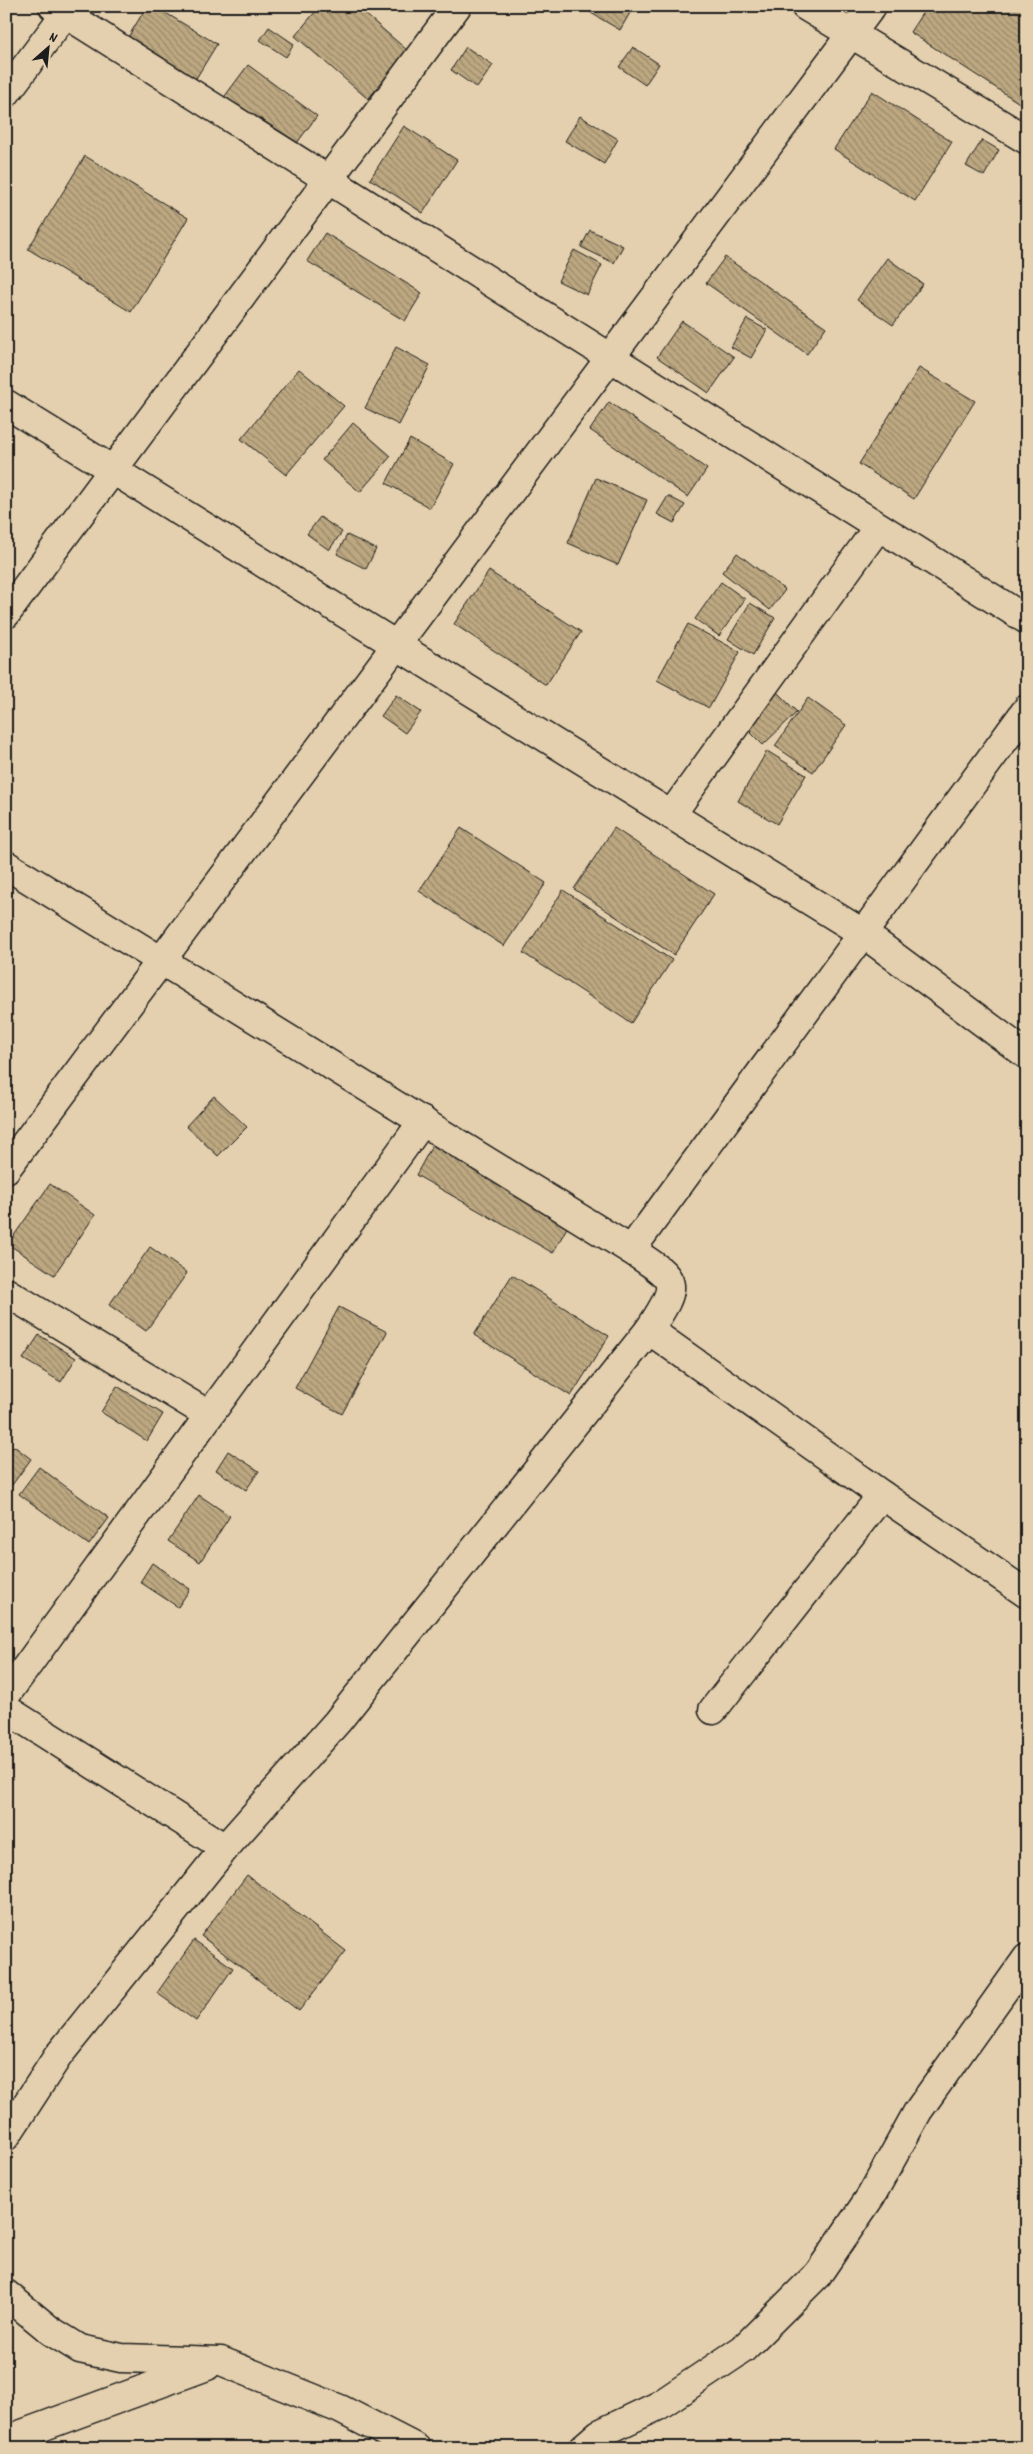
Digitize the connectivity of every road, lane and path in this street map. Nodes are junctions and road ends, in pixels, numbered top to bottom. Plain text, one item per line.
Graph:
1 (457, 6) edge
2 (805, 6) edge
3 (872, 6) edge
4 (63, 9) edge
5 (851, 34) junction
6 (6, 93) edge
7 (1027, 140) edge
8 (328, 180) junction
9 (610, 358) junction
10 (6, 404) edge
11 (113, 470) junction
12 (878, 527) junction
13 (6, 614) edge
14 (1027, 620) edge
15 (396, 646) junction
16 (1027, 709) edge
17 (671, 815) junction
18 (6, 865) edge
19 (864, 934) junction
20 (161, 960) junction
21 (1027, 1055) edge
22 (423, 1121) junction
23 (6, 1169) edge
24 (631, 1250) junction
25 (6, 1292) edge
26 (649, 1330) junction
27 (209, 1415) junction
28 (882, 1496) junction
29 (1027, 1594) edge
30 (6, 1695) edge
31 (6, 1709) edge
32 (713, 1710) dead end
33 (225, 1848) junction
34 (1027, 1958) edge
35 (6, 2136) edge
36 (6, 2294) edge
37 (221, 2361) junction
38 (6, 2440) edge
39 (416, 2448) edge
40 (583, 2448) edge

1 - 8 street
2 - 5 street
3 - 5 street
4 - 6 street
4 - 8 street
5 - 7 street
5 - 9 street
8 - 9 street
8 - 11 street
9 - 12 street
9 - 15 street
10 - 11 street
11 - 13 street
11 - 15 street
12 - 14 street
12 - 17 street
15 - 17 street
15 - 20 street
16 - 19 street
17 - 19 street
18 - 20 street
19 - 21 street
19 - 24 street
20 - 22 street
20 - 23 street
22 - 24 street
22 - 27 street
24 - 26 street
25 - 27 street
26 - 28 street
26 - 33 street
27 - 30 street
28 - 29 street
28 - 32 street
31 - 33 street
33 - 35 street
34 - 40 street
36 - 37 street
37 - 38 street
37 - 39 street

